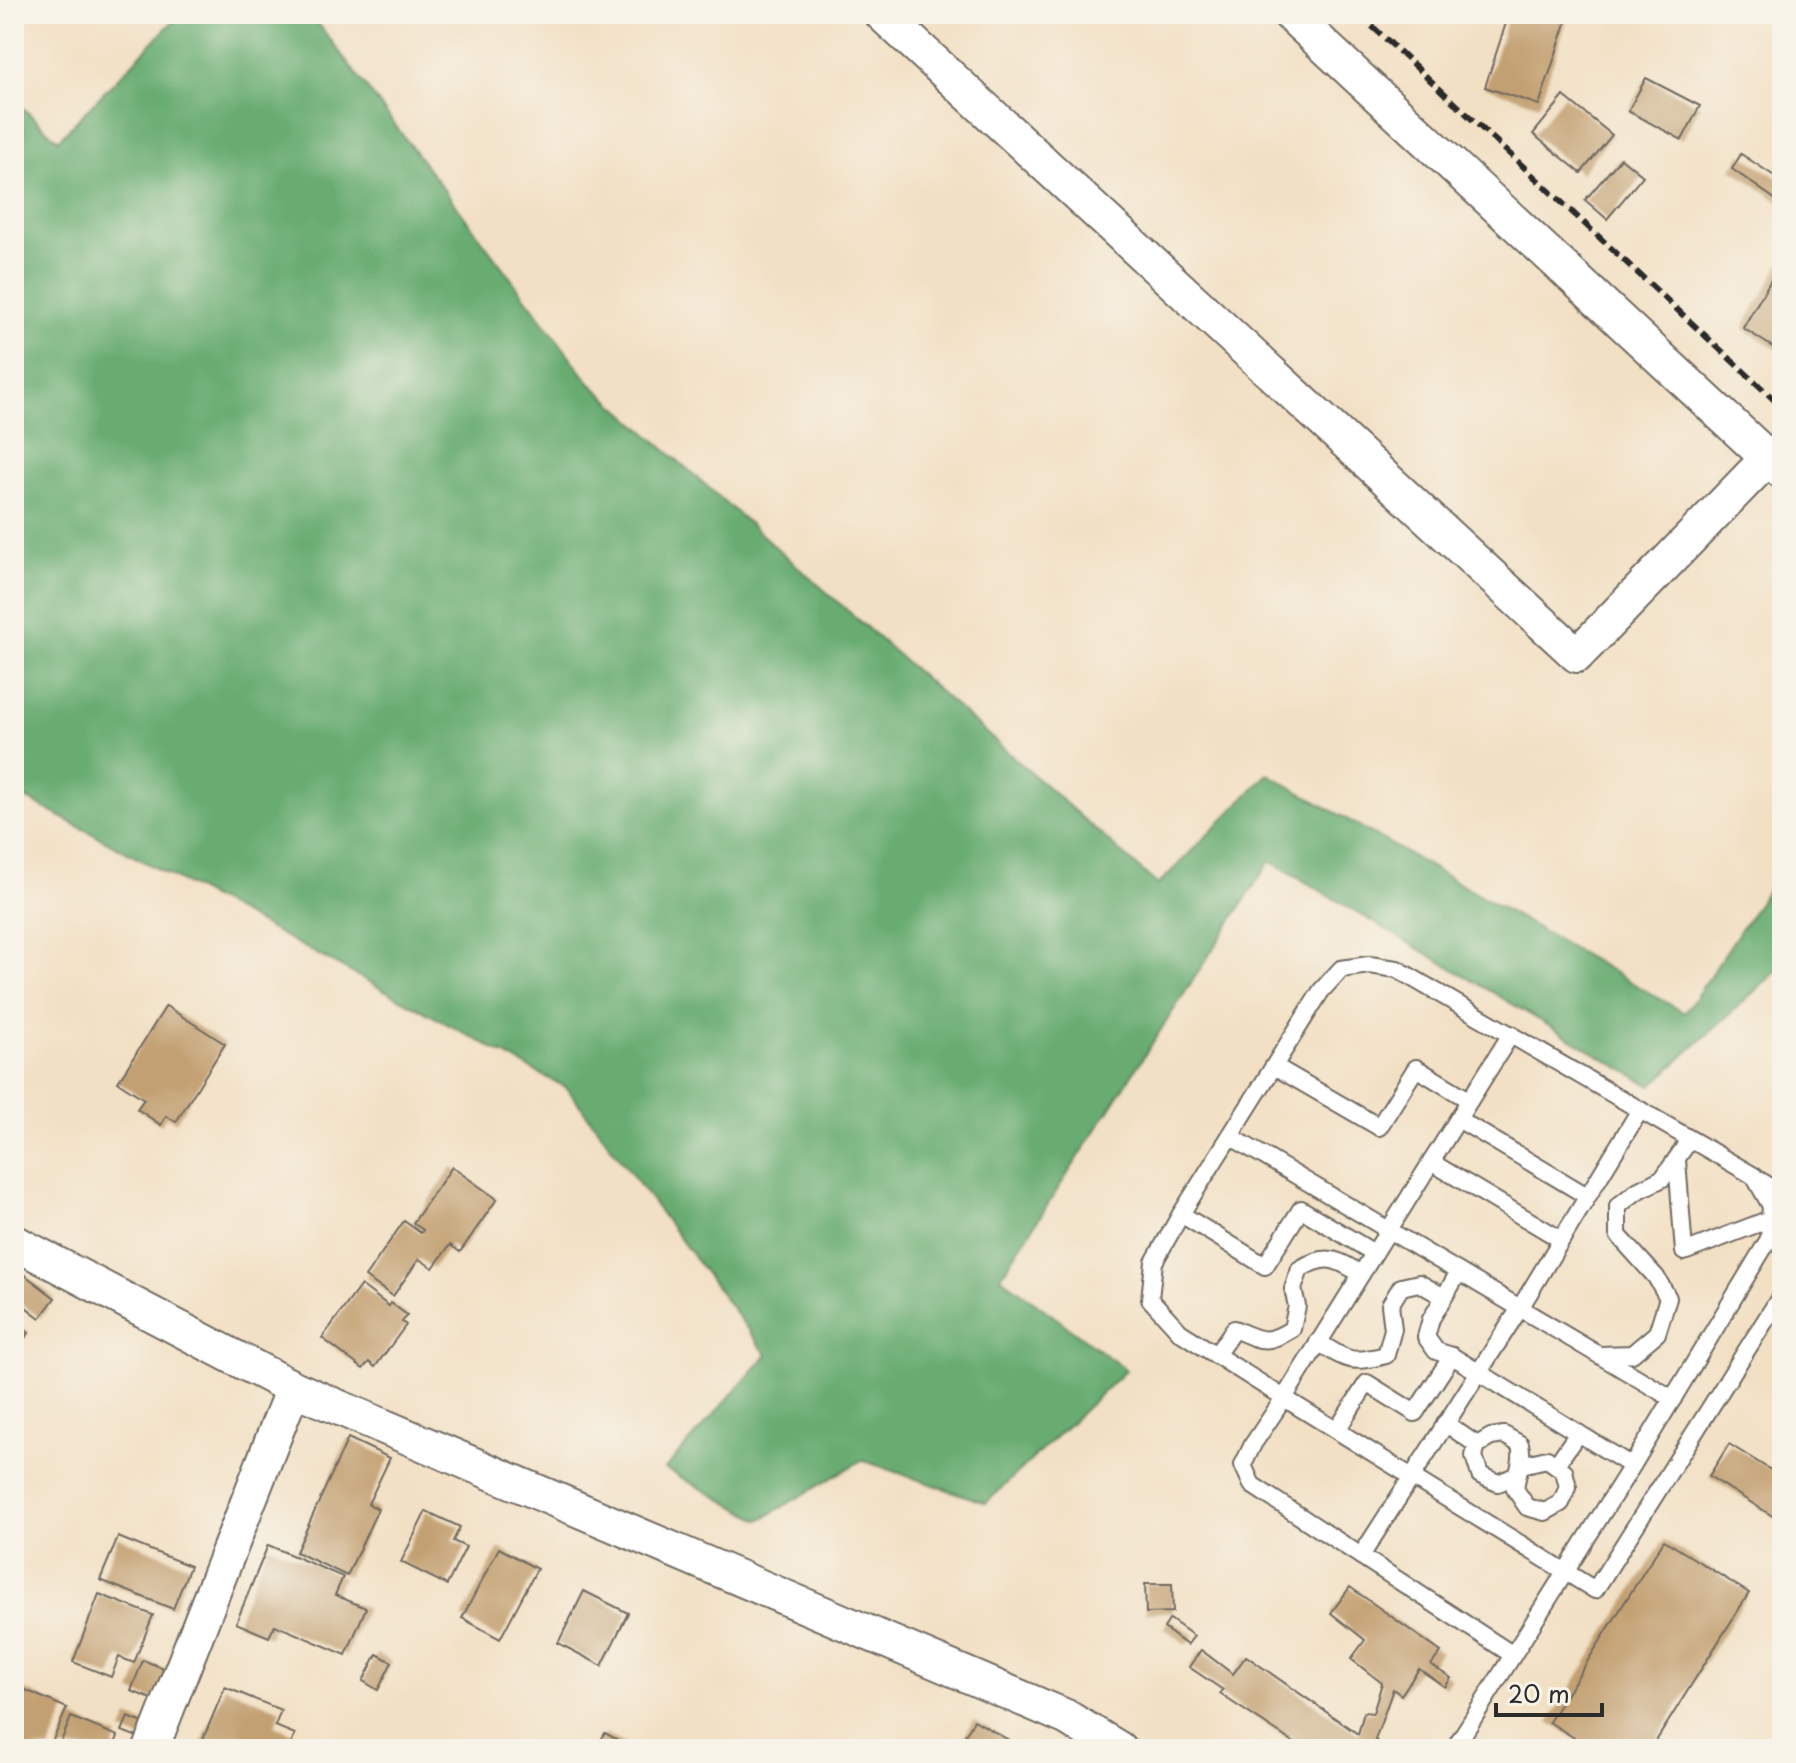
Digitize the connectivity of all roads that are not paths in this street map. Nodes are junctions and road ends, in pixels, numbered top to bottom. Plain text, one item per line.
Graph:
1 (882, 14) edge
2 (1290, 14) edge
3 (1775, 465) edge
4 (1511, 1034) junction
5 (1274, 1066) junction
6 (1469, 1100) junction
7 (1640, 1110) junction
8 (1458, 1119) junction
9 (1230, 1136) junction
10 (1689, 1141) junction
11 (1677, 1160) junction
12 (1431, 1162) junction
13 (1754, 1176) junction
14 (1782, 1194) edge
15 (1587, 1196) junction
16 (1181, 1214) junction
17 (1770, 1219) junction
18 (1388, 1230) junction
19 (1560, 1239) junction
20 (14, 1242) edge
21 (1374, 1253) junction
22 (1459, 1272) junction
23 (1361, 1274) junction
24 (1782, 1294) edge
25 (1444, 1297) junction
26 (1520, 1308) junction
27 (1318, 1342) junction
28 (1216, 1355) junction
29 (1599, 1355) junction
30 (1452, 1356) junction
31 (1477, 1371) junction
32 (293, 1388) junction
33 (1284, 1398) junction
34 (1673, 1399) junction
35 (1445, 1423) junction
36 (1337, 1430) junction
37 (1578, 1433) junction
38 (1477, 1445) junction
39 (1556, 1465) junction
40 (1632, 1466) junction
41 (1519, 1471) junction
42 (1412, 1475) junction
43 (1361, 1556) junction
44 (1566, 1573) junction
45 (1513, 1655) junction
46 (151, 1749) edge
47 (1119, 1749) edge
48 (1454, 1749) edge

1 - 3 street
2 - 3 street
4 - 5 lane
4 - 6 lane
4 - 7 lane
5 - 6 lane
5 - 9 lane
6 - 8 lane
7 - 10 lane
7 - 15 lane
8 - 12 lane
8 - 15 lane
9 - 16 lane
9 - 18 lane
10 - 11 lane
10 - 13 lane
11 - 17 lane
11 - 29 lane
12 - 18 lane
12 - 19 lane
13 - 14 lane
13 - 17 lane
15 - 19 lane
16 - 21 lane
16 - 28 lane
17 - 34 lane
18 - 21 lane
18 - 22 lane
19 - 26 lane
20 - 32 street
21 - 23 lane
22 - 25 lane
22 - 26 lane
23 - 27 lane
23 - 28 lane
24 - 44 lane
25 - 27 lane
25 - 30 lane
26 - 29 lane
26 - 31 lane
27 - 33 lane
28 - 33 lane
29 - 34 lane
30 - 31 lane
30 - 36 lane
31 - 35 lane
31 - 37 lane
32 - 46 street
32 - 47 street
33 - 36 lane
33 - 43 lane
34 - 40 lane
35 - 38 lane
35 - 42 lane
36 - 42 lane
37 - 39 lane
37 - 40 lane
38 - 41 lane
38 - 41 lane
39 - 41 lane
39 - 41 lane
40 - 44 lane
42 - 43 lane
42 - 44 lane
43 - 45 lane
44 - 45 lane
45 - 48 lane

